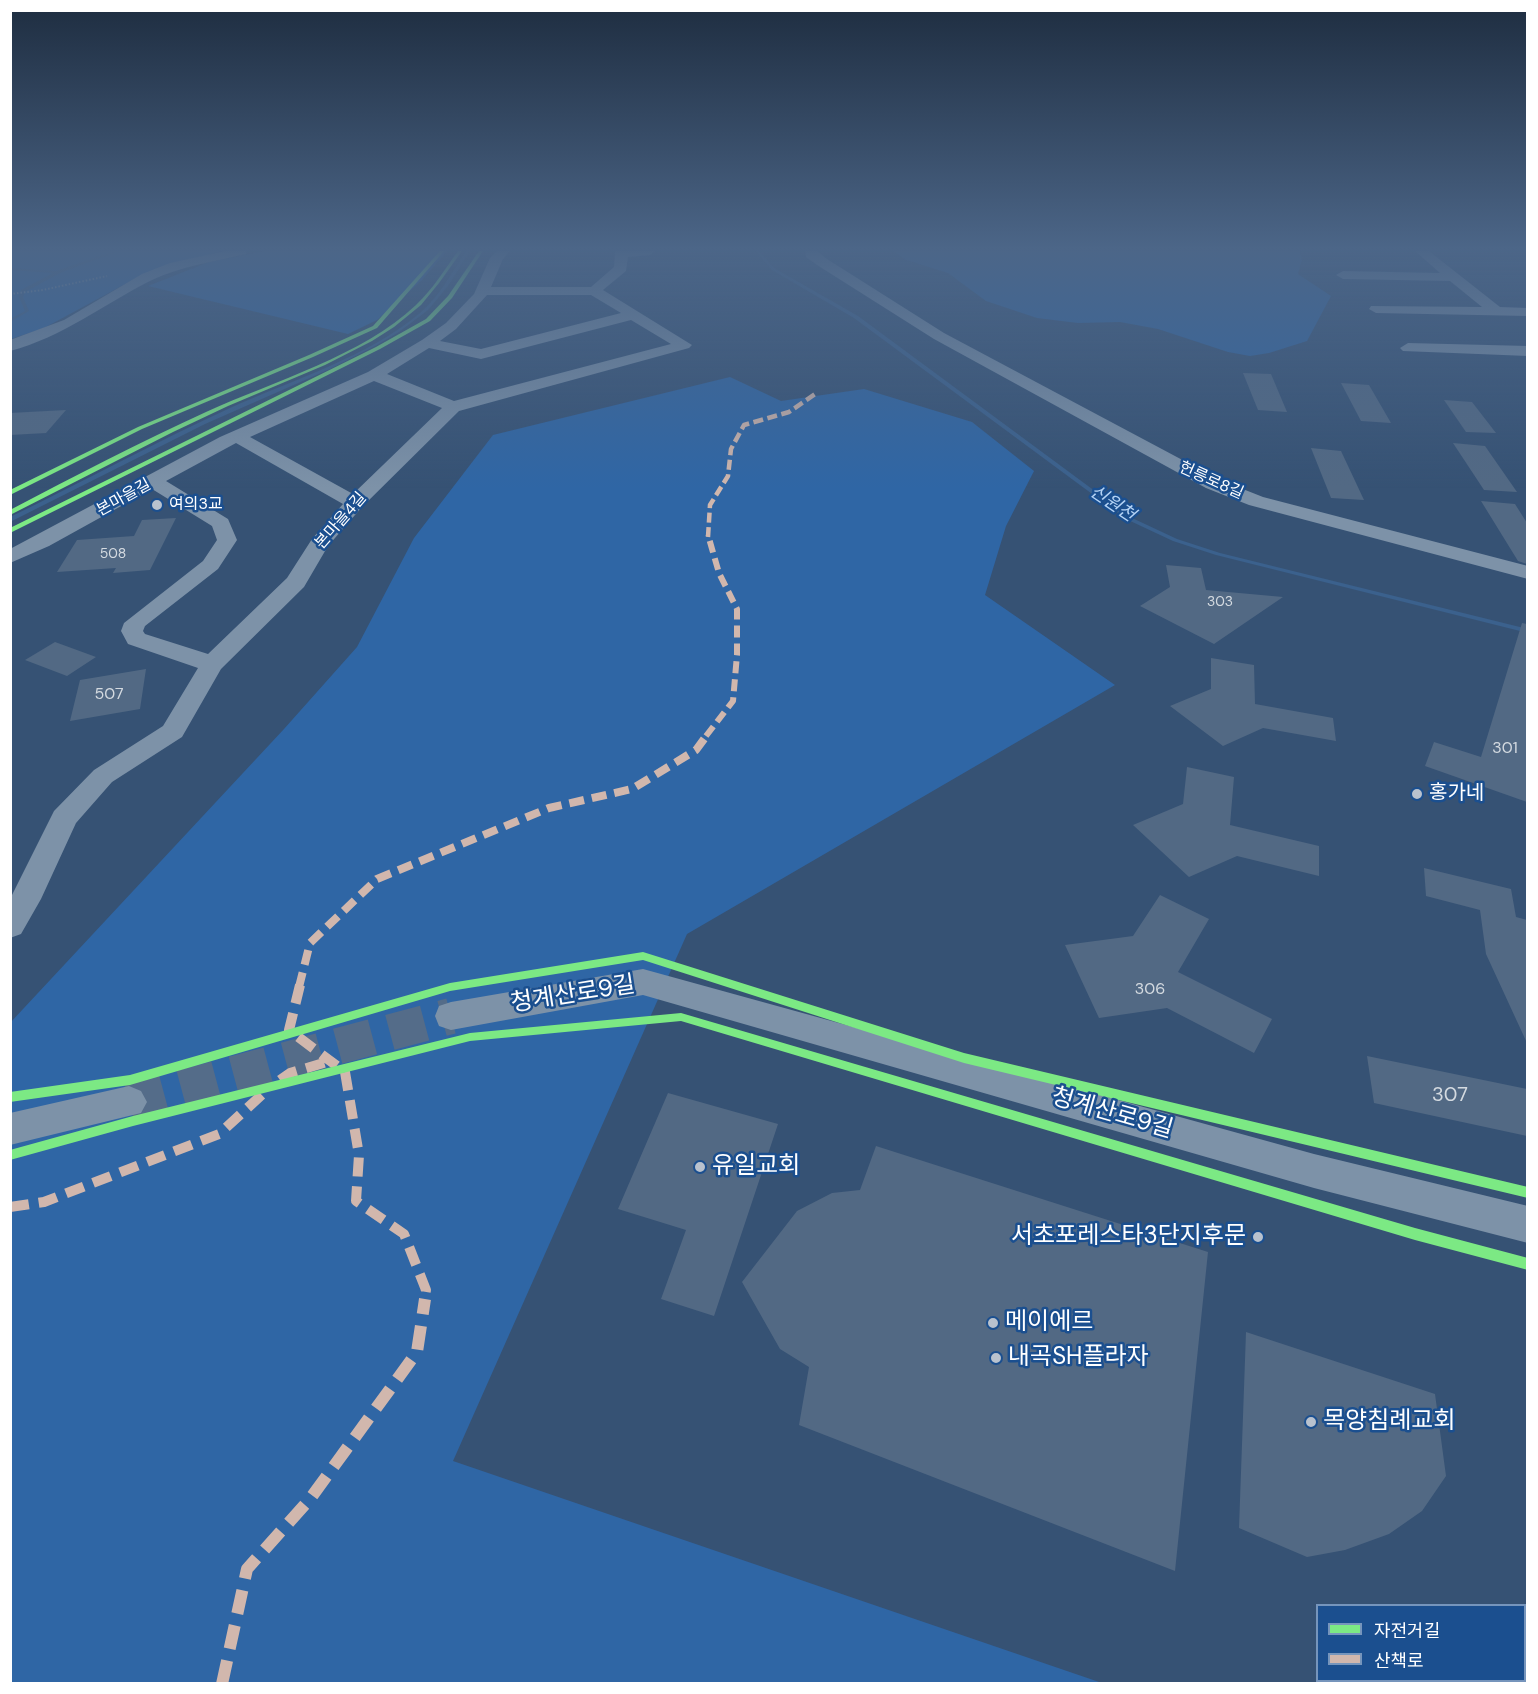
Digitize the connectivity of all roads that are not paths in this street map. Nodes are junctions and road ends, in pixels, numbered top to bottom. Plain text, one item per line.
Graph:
1 (51, 330) edge
2 (445, 330) edge
3 (574, 330) edge
4 (658, 330) edge
5 (931, 330) edge
6 (427, 343) junction
7 (10, 346) edge
8 (1407, 348) dead end
9 (1527, 351) edge
10 (374, 375) junction
11 (453, 407) junction
12 (238, 437) junction
13 (153, 482) junction
14 (355, 503) junction
15 (10, 557) edge
16 (1527, 573) edge
17 (211, 665) junction
18 (10, 926) edge
19 (451, 1016) tunnel mouth
20 (129, 1102) tunnel mouth
21 (10, 1129) edge
22 (1527, 1225) edge

1 - 7 street
2 - 6 street, 본마을길
3 - 6 street
4 - 11 street, 본마을4길
5 - 16 street, 헌릉로8길
6 - 10 street, 본마을길
8 - 9 street
10 - 11 street
10 - 12 street, 본마을길
11 - 14 street, 본마을4길
12 - 13 street, 본마을길
12 - 14 street
13 - 15 street, 본마을길
13 - 17 street
14 - 17 street, 본마을4길
17 - 18 street
19 - 22 street, 청계산로9길
20 - 21 street

